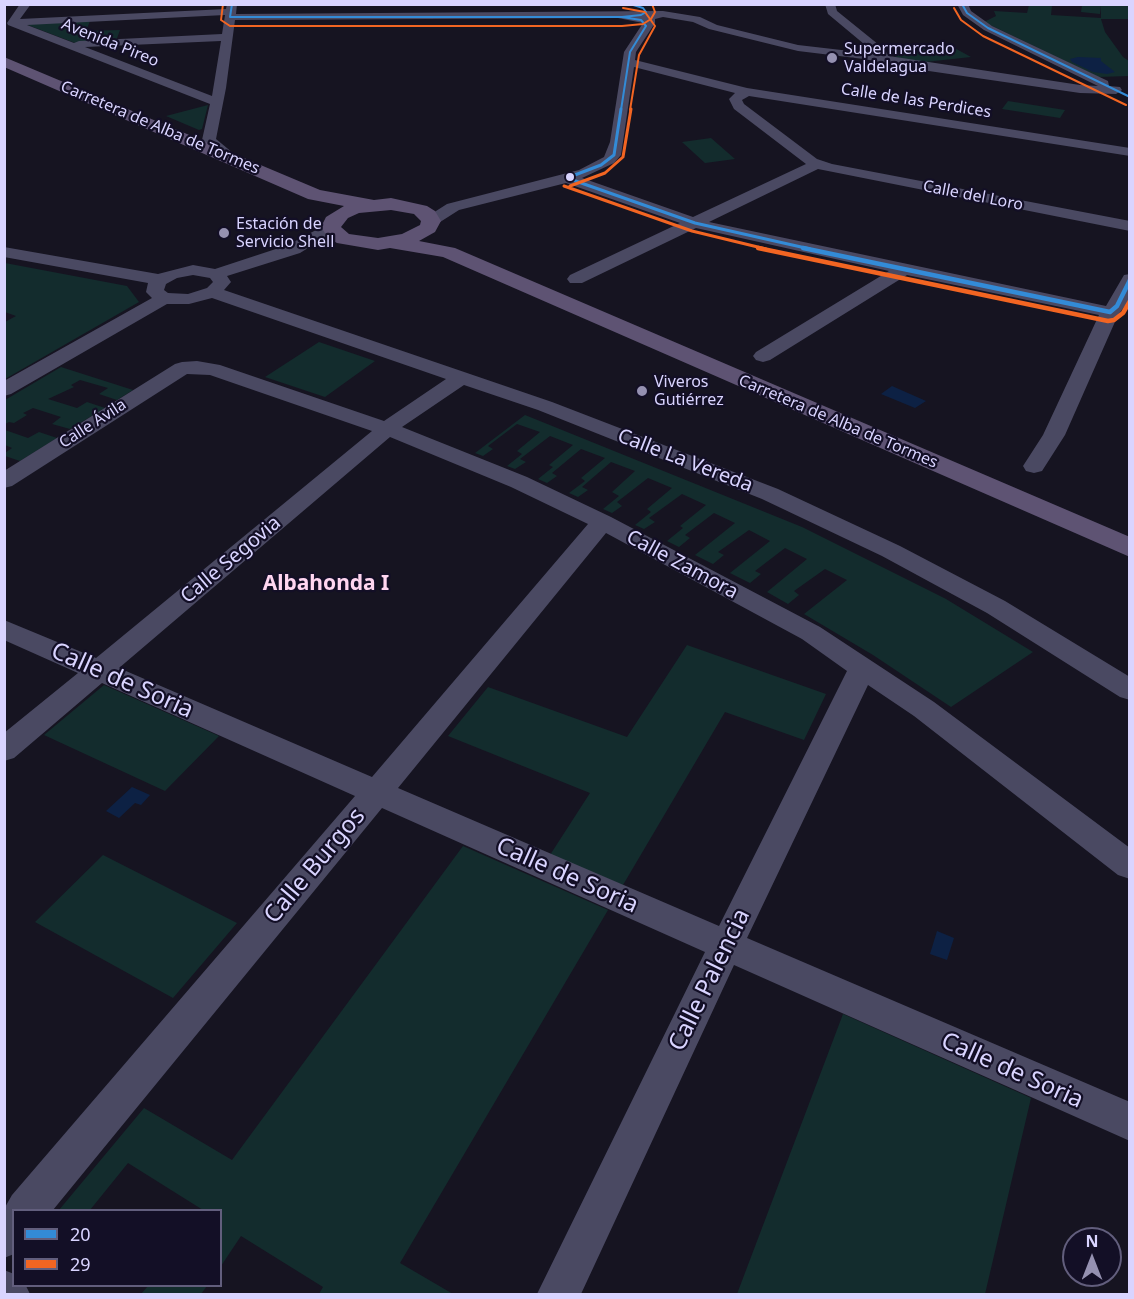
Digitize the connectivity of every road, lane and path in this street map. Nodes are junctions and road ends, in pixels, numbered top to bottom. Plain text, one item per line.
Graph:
1 (26, 4) edge
2 (628, 4) edge
3 (830, 4) edge
4 (962, 4) edge
5 (231, 11) edge
6 (643, 18) junction
7 (12, 23) junction
8 (227, 37) junction
9 (69, 45) junction
10 (872, 45) junction
11 (839, 53) junction
12 (884, 58) junction
13 (4, 61) edge
14 (628, 62) junction
15 (673, 77) junction
16 (625, 80) junction
17 (220, 88) junction
18 (183, 90) junction
19 (1116, 90) junction
20 (747, 92) junction
21 (1130, 97) edge
22 (216, 102) junction
23 (211, 127) junction
24 (179, 135) junction
25 (1130, 152) edge
26 (231, 158) junction
27 (818, 164) junction
28 (567, 178) junction
29 (315, 195) junction
30 (473, 201) junction
31 (370, 205) junction
32 (406, 206) junction
33 (695, 223) junction
34 (332, 224) junction
35 (429, 225) junction
36 (1130, 225) edge
37 (362, 243) junction
38 (394, 243) junction
39 (294, 249) junction
40 (4, 252) edge
41 (448, 252) junction
42 (904, 269) junction
43 (576, 279) dead end
44 (1130, 279) edge
45 (215, 283) junction
46 (162, 289) junction
47 (1110, 312) junction
48 (764, 356) dead end
49 (182, 368) joint
50 (462, 377) junction
51 (4, 390) edge
52 (388, 429) junction
53 (1034, 466) dead end
54 (4, 481) edge
55 (603, 522) junction
56 (1130, 548) edge
57 (4, 629) edge
58 (863, 667) junction
59 (99, 671) junction
60 (1130, 690) edge
61 (4, 750) edge
62 (377, 793) junction
63 (1130, 866) edge
64 (726, 946) junction
65 (1130, 1122) edge
66 (28, 1209) edge
67 (4, 1292) edge
68 (8, 1294) edge
69 (559, 1294) edge

1 - 7 street
2 - 6 street
3 - 10 street
4 - 19 street
5 - 6 street
5 - 7 street
5 - 8 street
6 - 11 street
6 - 14 street
7 - 9 street, Avenida Pireo
8 - 9 street
8 - 17 street
9 - 18 street, Avenida Pireo
10 - 11 street
10 - 12 street
11 - 12 street
12 - 19 street
13 - 24 main road, Carretera de Alba de Tormes
14 - 15 street, Calle de las Perdices
14 - 16 street
15 - 16 street, Calle de las Perdices
15 - 20 street, Calle de las Perdices
16 - 28 street
17 - 18 street, Avenida Pireo
17 - 22 street
18 - 22 street, Avenida Pireo
19 - 21 street
20 - 25 street, Calle de las Perdices
20 - 27 street, Calle del Loro
22 - 23 street
23 - 24 street
23 - 26 street
24 - 26 main road, Carretera de Alba de Tormes
26 - 29 main road, Carretera de Alba de Tormes
27 - 33 street
27 - 36 street, Calle del Loro
28 - 30 street
28 - 33 street
29 - 31 main road, Carretera de Alba de Tormes
29 - 34 main road
30 - 32 street
30 - 35 street
31 - 32 main road
31 - 34 main road
32 - 35 main road, Carretera de Alba de Tormes
33 - 42 street
33 - 43 street
34 - 37 main road
34 - 39 street
35 - 38 main road
35 - 41 main road, Carretera de Alba de Tormes
37 - 38 main road
37 - 39 street
38 - 41 main road, Carretera de Alba de Tormes
39 - 45 street
40 - 46 street
41 - 56 main road, Carretera de Alba de Tormes
42 - 47 street
42 - 48 street
44 - 47 street
45 - 46 street
45 - 46 street
45 - 50 street, Calle La Vereda
46 - 51 street
47 - 53 street
49 - 52 street, Calle Zamora
49 - 54 street, Calle Ávila
50 - 52 street, Calle Segovia
50 - 60 street, Calle La Vereda
52 - 55 street, Calle Zamora
52 - 59 street, Calle Segovia
55 - 58 street, Calle Zamora
55 - 62 street, Calle Burgos
57 - 59 street, Calle de Soria
58 - 63 street, Calle Zamora
58 - 64 street, Calle Palencia
59 - 61 street, Calle Segovia
59 - 62 street, Calle de Soria
62 - 64 street, Calle de Soria
62 - 66 street, Calle Burgos
64 - 65 street, Calle de Soria
64 - 69 street, Calle Palencia
67 - 68 street

